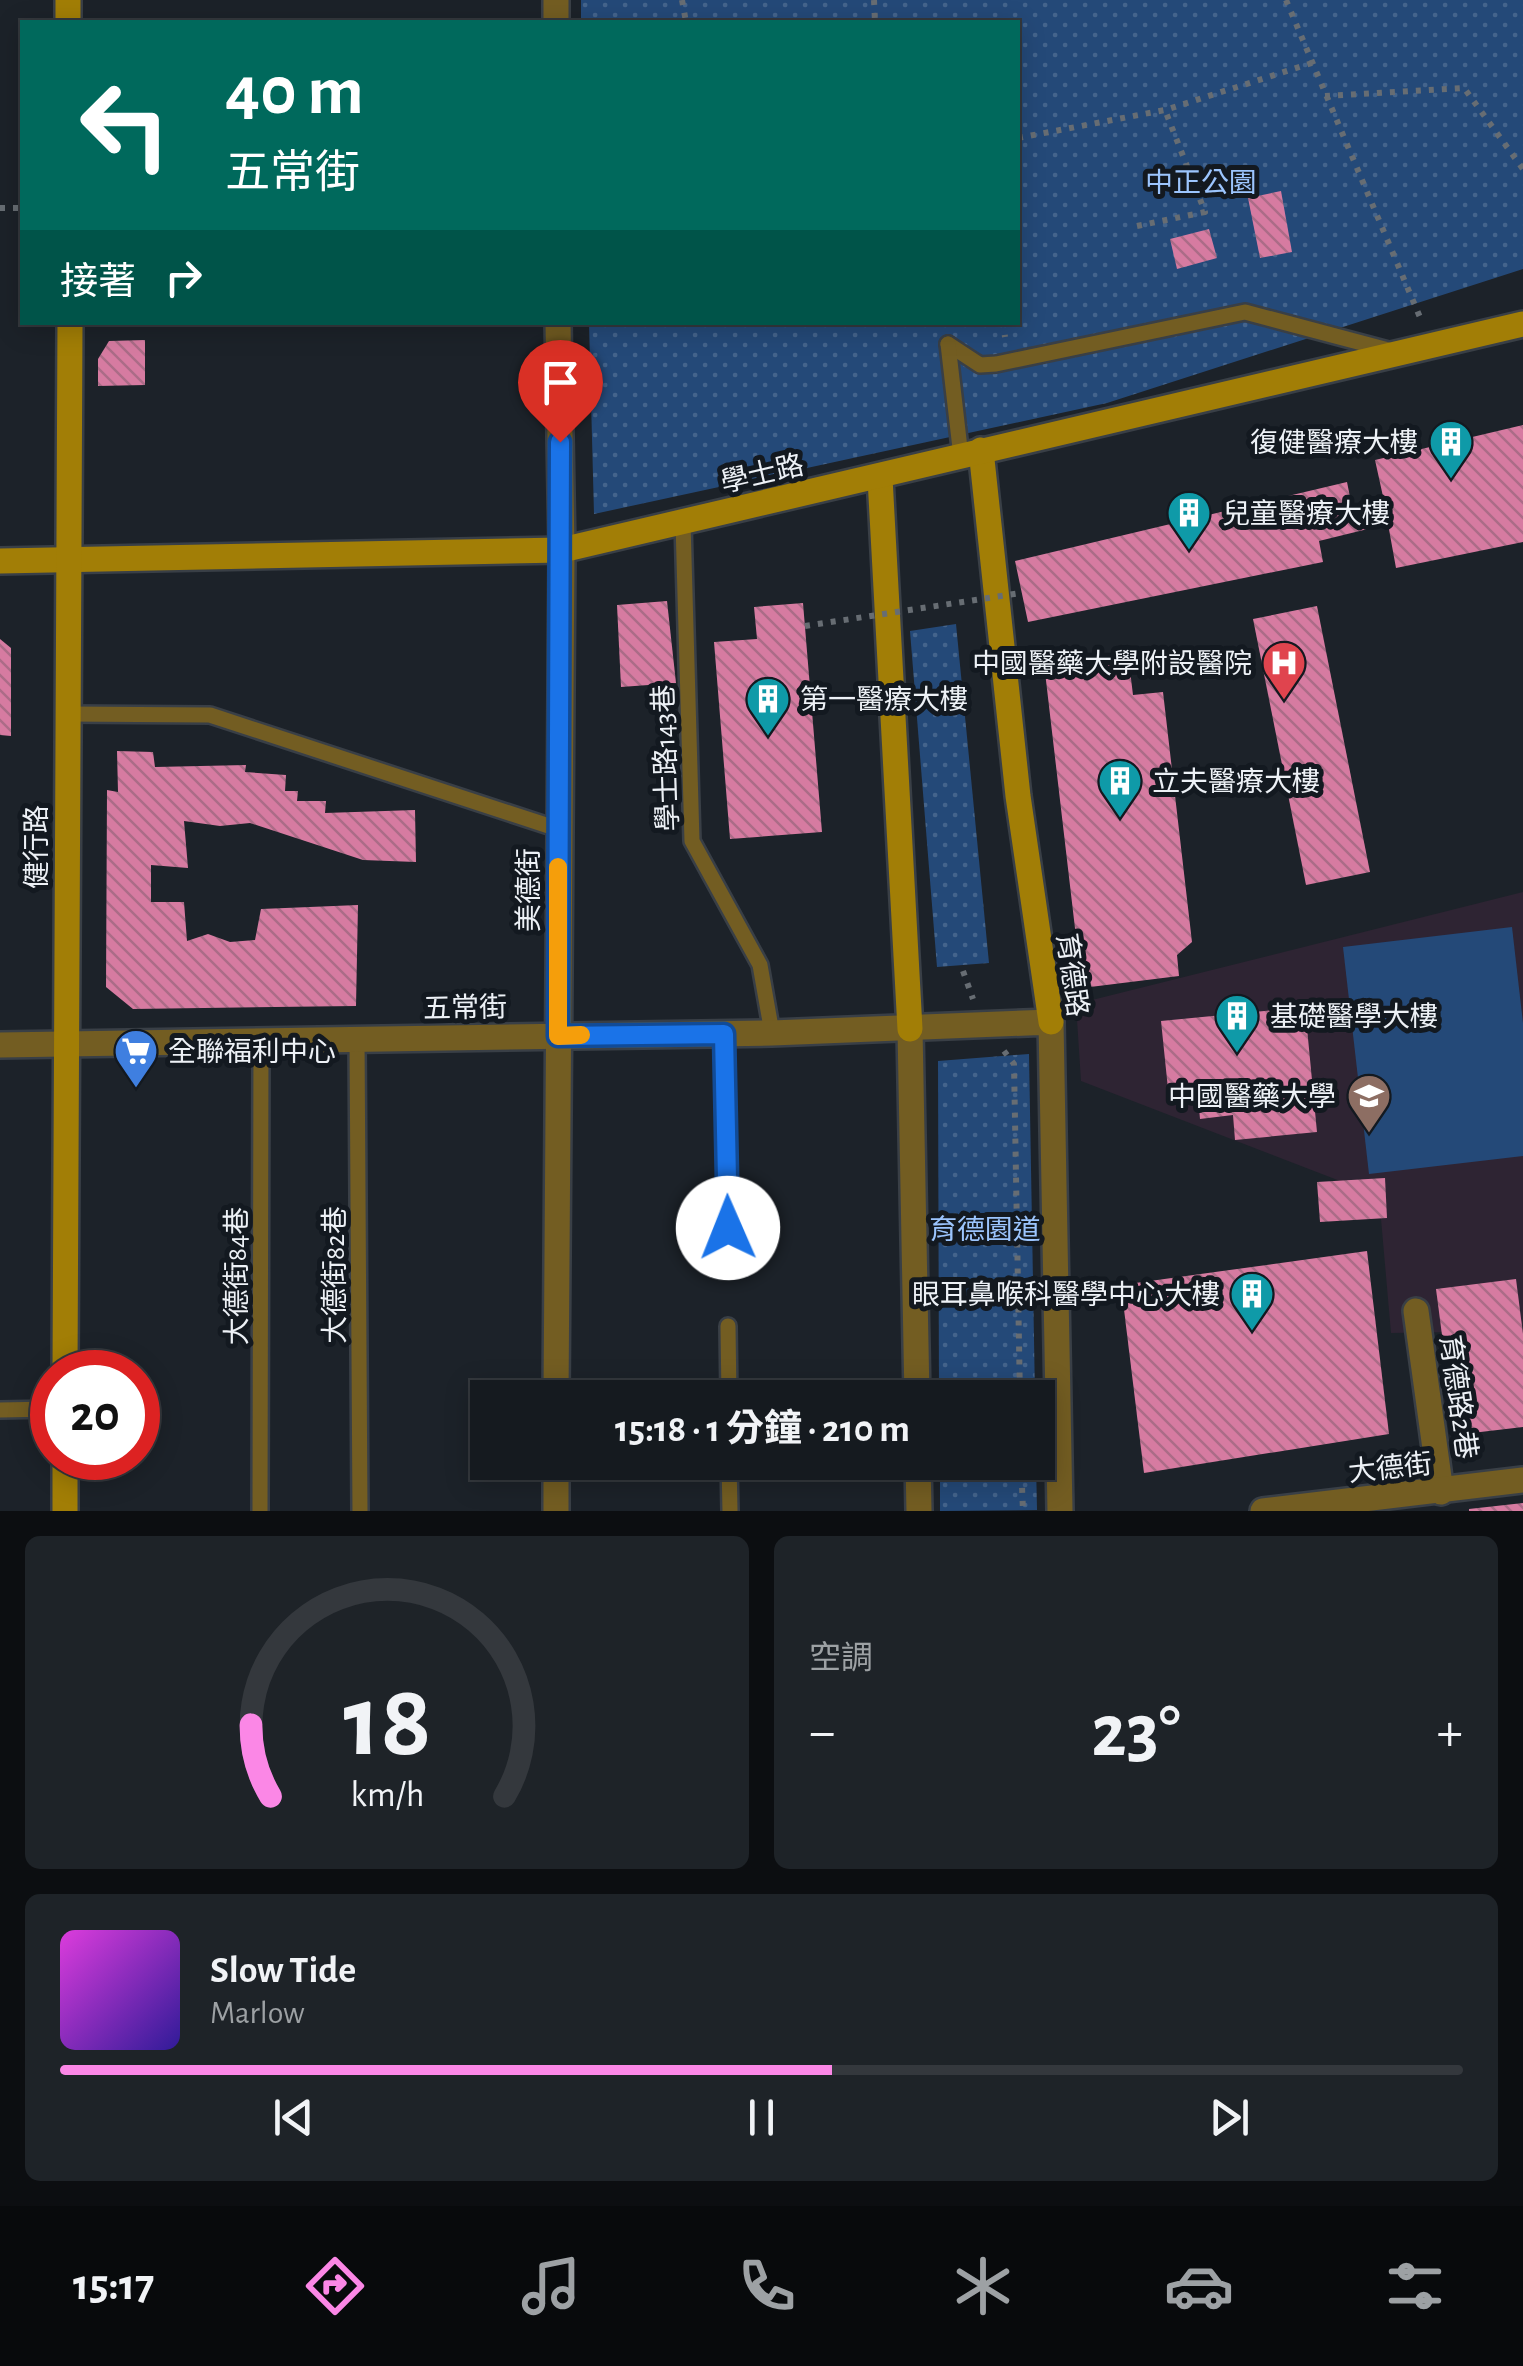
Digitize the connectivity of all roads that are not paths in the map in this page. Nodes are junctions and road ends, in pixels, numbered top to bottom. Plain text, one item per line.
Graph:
1 (1523, 324) edge
2 (70, 325) edge
3 (558, 325) edge
4 (1402, 354) junction
5 (971, 453) junction
6 (880, 478) junction
7 (683, 523) junction
8 (562, 550) junction
9 (69, 560) junction
10 (0, 561) edge
11 (67, 714) junction
12 (558, 829) junction
13 (1051, 1022) junction
14 (910, 1030) junction
15 (772, 1033) junction
16 (724, 1034) junction
17 (558, 1036) junction
18 (357, 1038) junction
19 (261, 1040) junction
20 (66, 1044) junction
21 (0, 1045) edge
22 (728, 1267) dead end
23 (1416, 1311) dead end
24 (728, 1326) dead end
25 (65, 1350) edge
26 (556, 1380) edge
27 (729, 1380) edge
28 (917, 1380) edge
29 (0, 1410) edge
30 (30, 1410) edge
31 (65, 1480) edge
32 (556, 1480) edge
33 (730, 1480) edge
34 (918, 1480) edge
35 (1523, 1480) edge
36 (1442, 1492) junction
37 (65, 1511) edge
38 (260, 1511) edge
39 (360, 1511) edge
40 (556, 1511) edge
41 (730, 1511) edge
42 (919, 1511) edge
43 (1060, 1511) edge
44 (1263, 1511) edge

1 - 4 street, 學士路
2 - 9 street, 健行路
3 - 8 street, 美德街
4 - 5 street, 學士路
4 - 5 lane
5 - 6 street, 學士路
5 - 13 street, 育德路
6 - 7 street, 學士路
6 - 14 street
7 - 8 street, 學士路
7 - 15 lane, 學士路143巷
8 - 9 street, 學士路
8 - 12 street, 美德街
9 - 10 street, 學士路
9 - 11 street, 健行路
11 - 12 lane
11 - 20 street, 健行路
12 - 17 street, 美德街
13 - 14 street, 五常街
13 - 43 street, 育德路
14 - 15 street, 五常街
14 - 28 street
15 - 16 street, 五常街
16 - 17 street, 五常街
16 - 22 lane
17 - 18 street, 五常街
17 - 26 street, 美德街
18 - 19 street, 五常街
18 - 39 lane, 大德街82巷
19 - 20 street, 五常街
19 - 38 lane, 大德街84巷
20 - 21 street, 五常街
20 - 25 street, 健行路
23 - 36 street, 育德路2巷
24 - 27 lane
29 - 30 lane
31 - 37 street
32 - 40 street
33 - 41 lane
34 - 42 street
35 - 36 street, 大德街
36 - 44 street, 大德街

